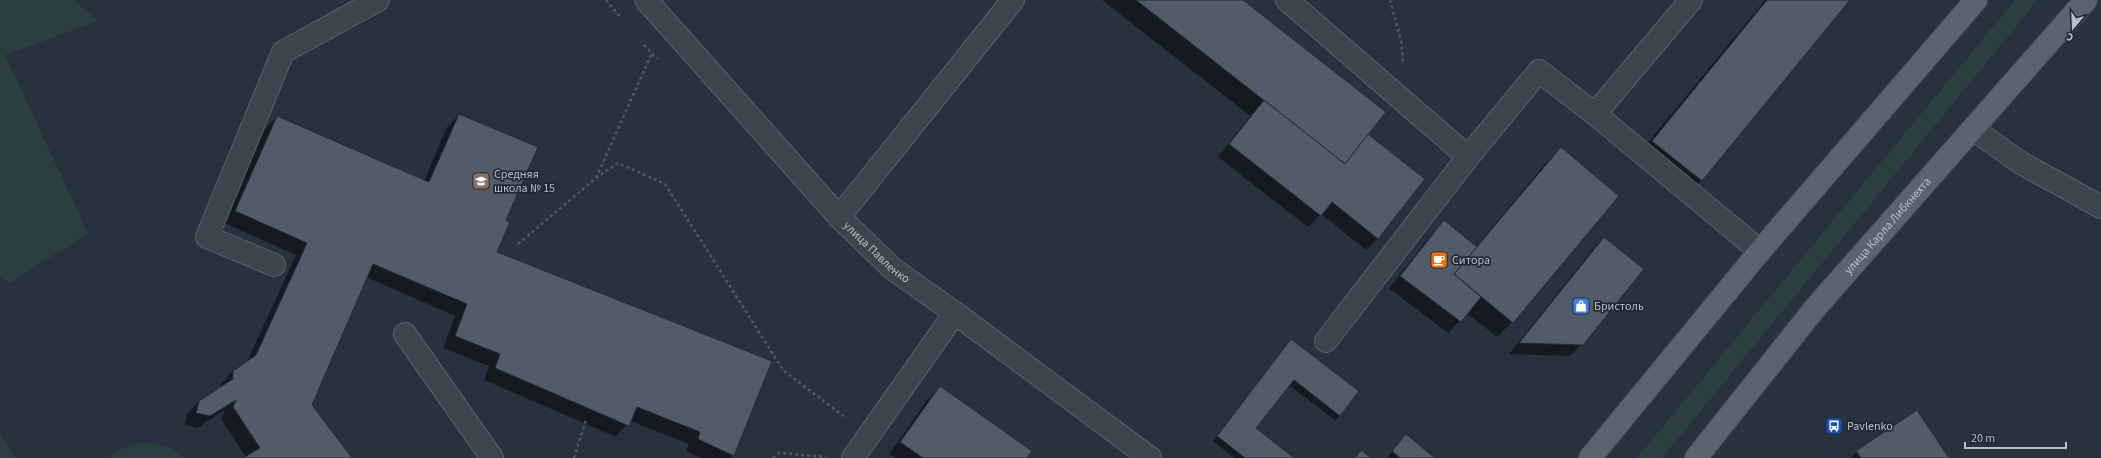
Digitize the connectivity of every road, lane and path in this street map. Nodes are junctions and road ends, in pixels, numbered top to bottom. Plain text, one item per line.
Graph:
1 (378, 0) edge
2 (646, 0) edge
3 (1013, 0) edge
4 (1287, 0) edge
5 (1390, 0) edge
6 (1691, 0) edge
7 (1976, 0) edge
8 (2086, 0) edge
9 (666, 23) junction
10 (1406, 103) junction
11 (1594, 114) junction
12 (1973, 129) junction
13 (1468, 158) junction
14 (596, 178) junction
15 (2101, 207) edge
16 (839, 217) junction
17 (518, 244) dead end
18 (1760, 251) junction
19 (274, 266) dead end
20 (955, 313) junction
21 (406, 334) dead end
22 (1326, 341) dead end
23 (586, 420) dead end
24 (870, 436) junction
25 (830, 457) dead end
26 (492, 458) edge
27 (574, 458) edge
28 (773, 458) edge
29 (853, 458) edge
30 (1150, 458) edge
31 (1590, 458) edge
32 (1696, 458) edge

1 - 19 street
2 - 9 street, улица Павленко
3 - 16 street
4 - 10 street
5 - 10 path
6 - 11 street
7 - 18 main road
8 - 12 main road, улица Карла Либкнехта
9 - 14 path
9 - 16 street, улица Павленко
10 - 13 street
11 - 13 street
11 - 18 street
12 - 15 street
12 - 32 main road, улица Карла Либкнехта
13 - 22 street
14 - 17 path
14 - 24 path
16 - 20 street, улица Павленко
18 - 31 main road
20 - 24 street
20 - 30 street, улица Павленко
21 - 26 street
23 - 27 path
24 - 29 street
25 - 28 path

